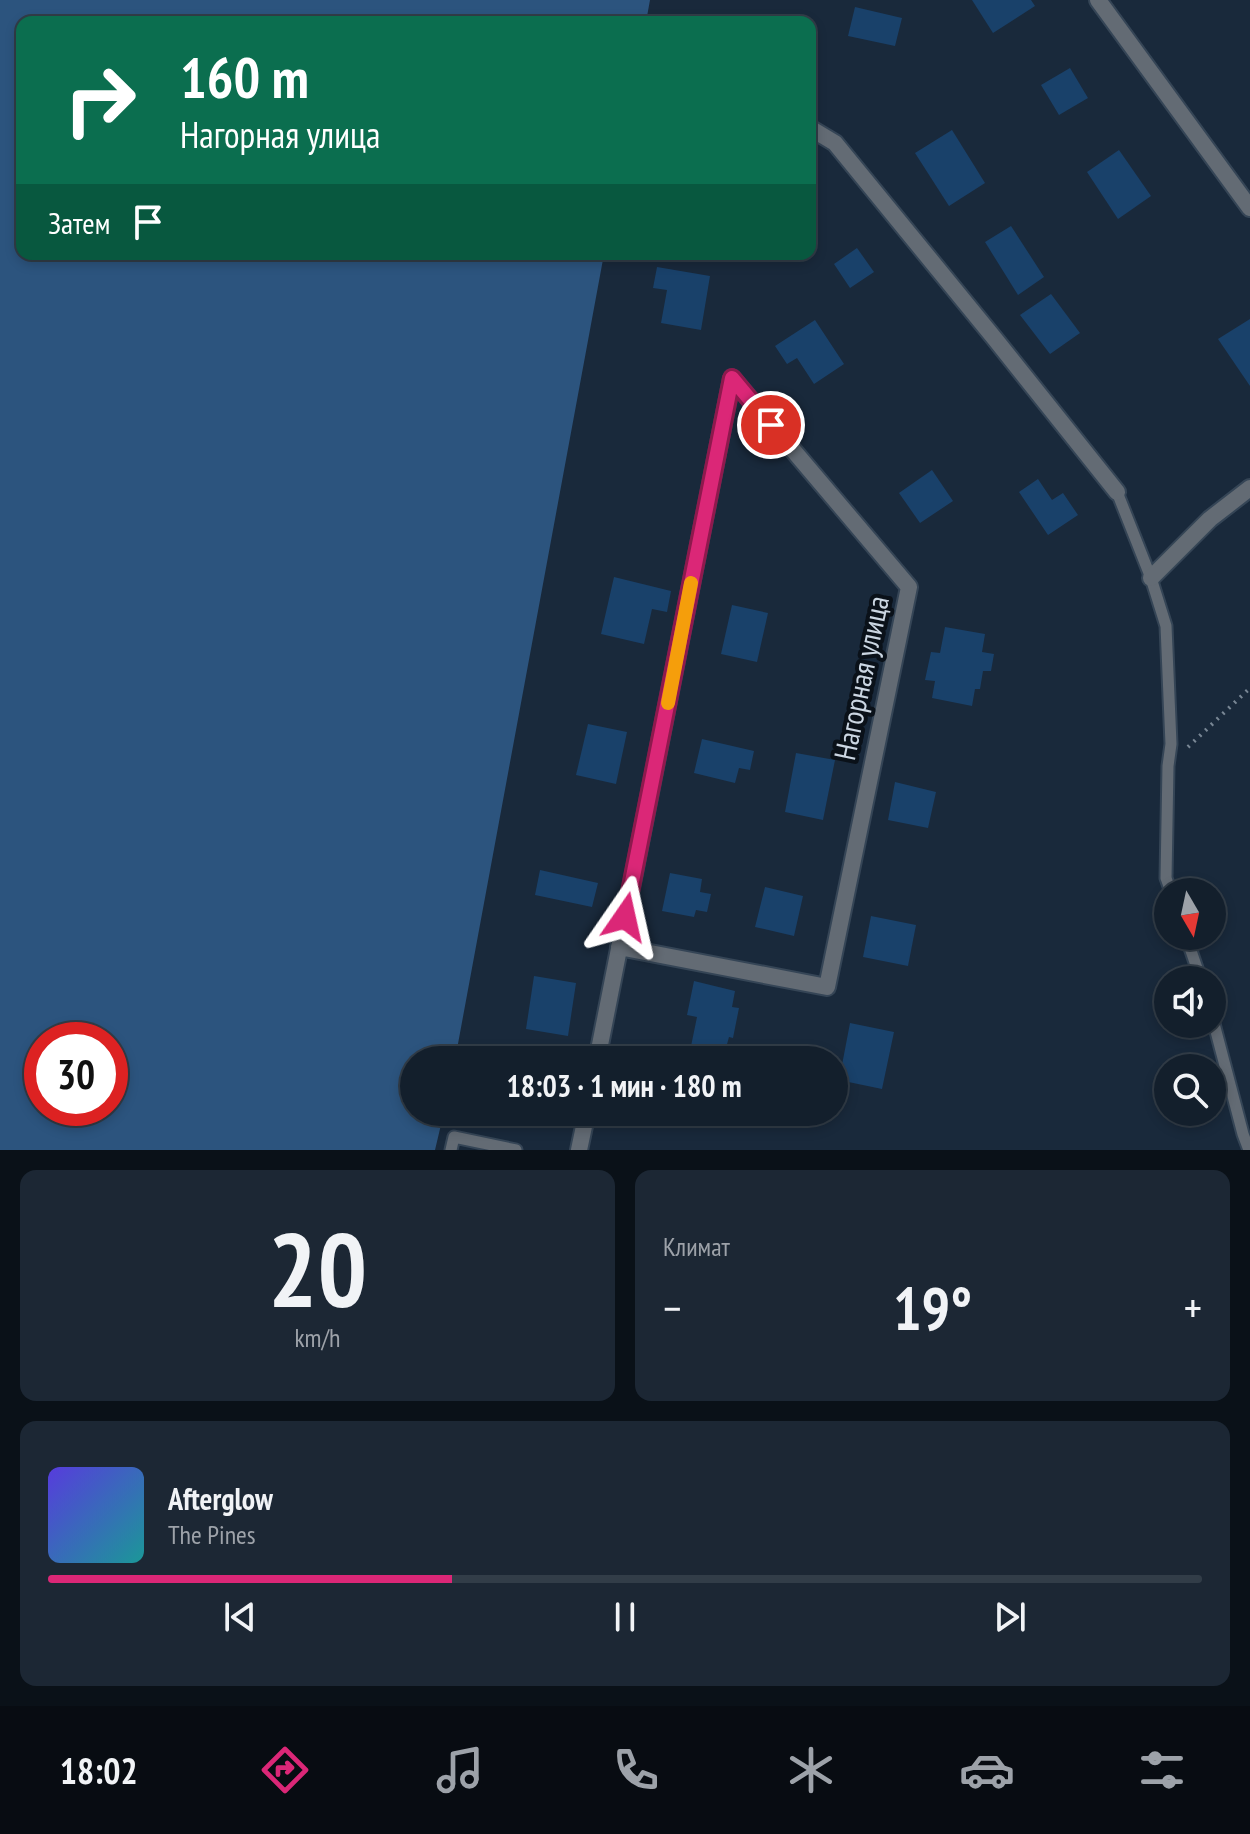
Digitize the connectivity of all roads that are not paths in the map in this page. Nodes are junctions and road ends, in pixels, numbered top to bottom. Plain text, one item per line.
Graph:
1 (1098, 0) edge
2 (816, 132) edge
3 (1250, 208) edge
4 (1250, 488) edge
5 (1117, 492) joint
6 (1151, 578) junction
7 (1166, 878) edge
8 (619, 947) junction
9 (1218, 1038) edge
10 (600, 1046) edge
11 (584, 1126) edge
12 (451, 1150) edge
13 (516, 1150) edge
14 (579, 1150) edge
15 (1249, 1150) edge

1 - 3 street
2 - 5 street
4 - 6 street
5 - 6 lane
6 - 7 lane
8 - 8 street, Нагорная улица
8 - 10 street, Нагорная улица
9 - 15 lane
11 - 14 street
12 - 13 lane

